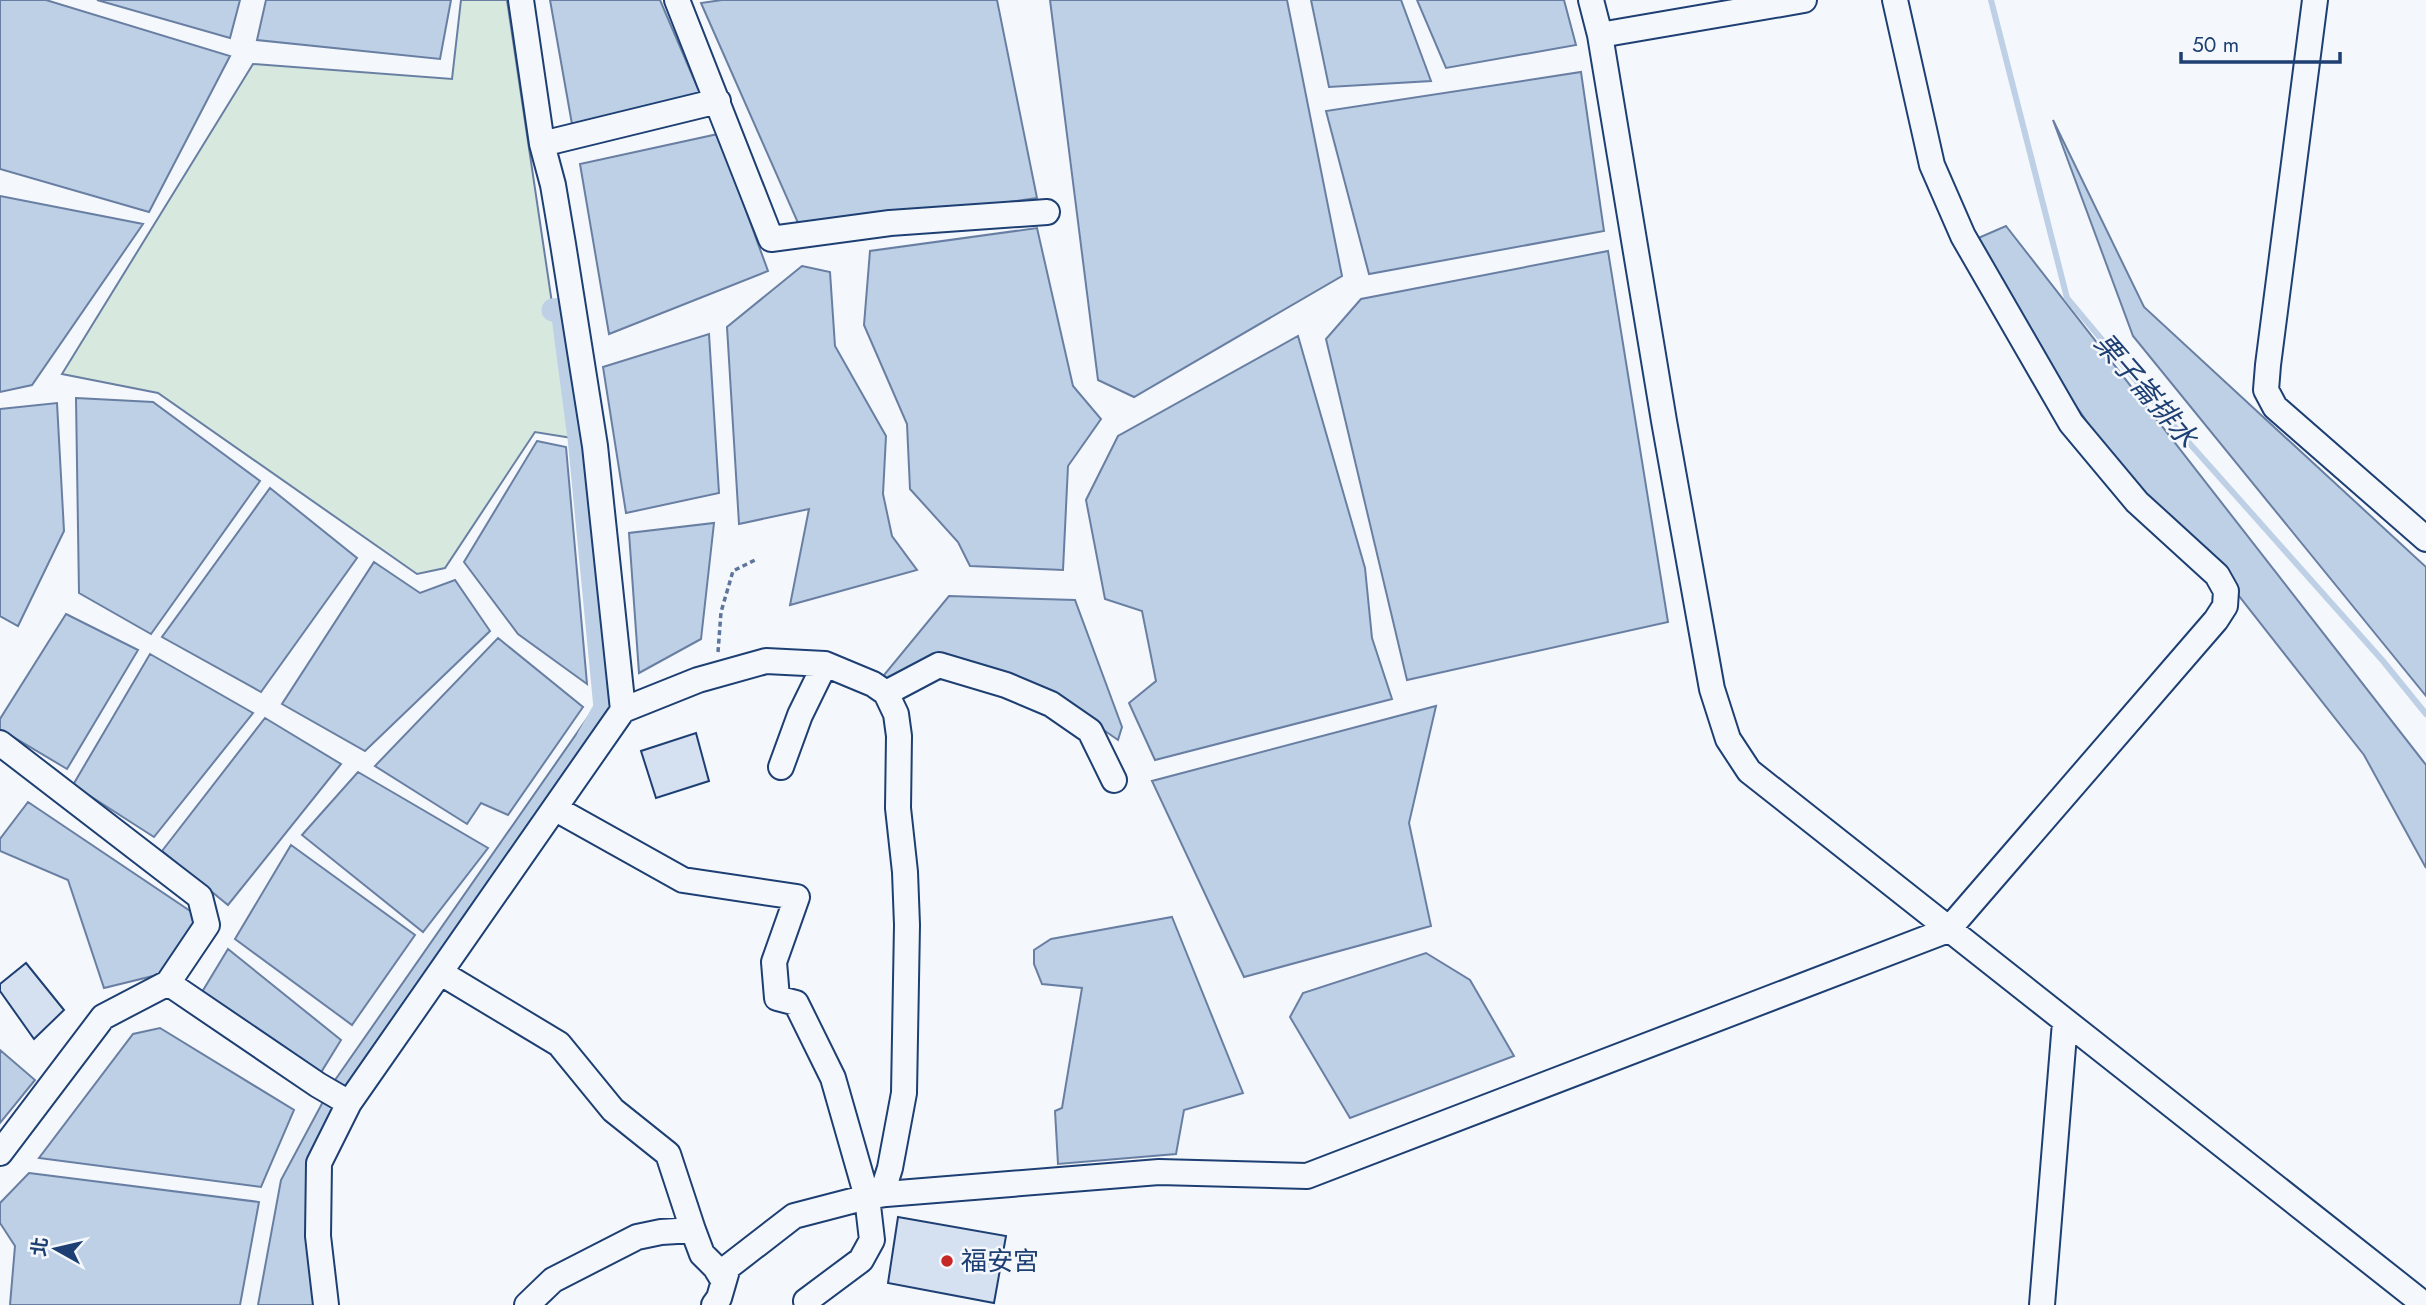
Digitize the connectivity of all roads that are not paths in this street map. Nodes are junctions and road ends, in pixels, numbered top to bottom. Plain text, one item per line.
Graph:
1 (521, 0) edge
2 (677, 0) edge
3 (1591, 0) edge
4 (1804, 0) edge
5 (1895, 0) edge
6 (2315, 0) edge
7 (1600, 35) junction
8 (718, 101) junction
9 (542, 144) junction
10 (1047, 212) dead end
11 (2426, 538) edge
12 (825, 664) junction
13 (886, 693) junction
14 (623, 710) junction
15 (0, 743) edge
16 (781, 767) dead end
17 (1114, 780) dead end
18 (556, 809) junction
19 (1948, 930) junction
20 (441, 972) junction
21 (168, 983) junction
22 (2065, 1023) junction
23 (335, 1095) junction
24 (0, 1153) edge
25 (876, 1195) junction
26 (693, 1230) junction
27 (723, 1280) junction
28 (806, 1301) dead end
29 (326, 1305) edge
30 (527, 1305) edge
31 (714, 1305) edge
32 (2042, 1305) edge
33 (2425, 1305) edge

1 - 9 street
2 - 8 street
3 - 7 street
4 - 7 street
5 - 19 street
6 - 11 street
7 - 19 street
8 - 9 street
8 - 10 street
9 - 14 street
12 - 13 street
12 - 14 street
12 - 16 street
13 - 17 street
13 - 25 street
14 - 18 street
15 - 21 street
18 - 20 street
18 - 25 street
19 - 22 street
19 - 25 street
20 - 23 street
20 - 26 street
21 - 23 street
21 - 24 street
22 - 32 street
22 - 33 street
23 - 29 street
25 - 27 street
25 - 28 street
26 - 27 street
26 - 30 street
27 - 31 street

